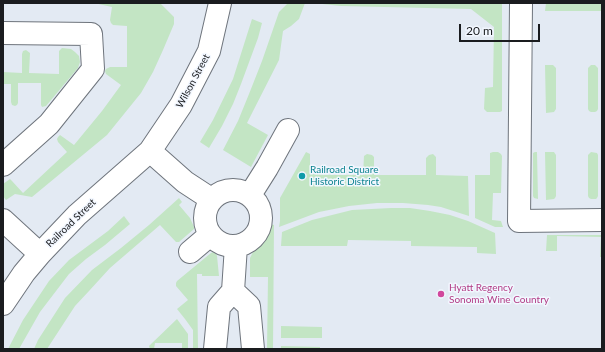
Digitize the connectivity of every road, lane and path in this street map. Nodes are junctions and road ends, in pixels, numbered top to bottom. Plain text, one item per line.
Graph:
1 (220, 3) edge
2 (520, 3) edge
3 (3, 33) edge
4 (288, 130) dead end
5 (150, 151) junction
6 (3, 165) edge
7 (250, 195) junction
8 (212, 199) junction
9 (3, 220) edge
10 (602, 220) edge
11 (210, 235) junction
12 (236, 246) junction
13 (190, 252) dead end
14 (40, 254) junction
15 (233, 291) junction
16 (3, 304) edge
17 (215, 349) edge
18 (253, 349) edge

1 - 5 street, Wilson Street
2 - 10 street
3 - 6 street
4 - 7 street
5 - 8 street
5 - 14 street, Railroad Street
7 - 8 street
7 - 12 street
8 - 11 street
9 - 14 street
11 - 12 street
11 - 13 street
12 - 15 street
14 - 16 street, Railroad Street
15 - 17 street
15 - 18 street

